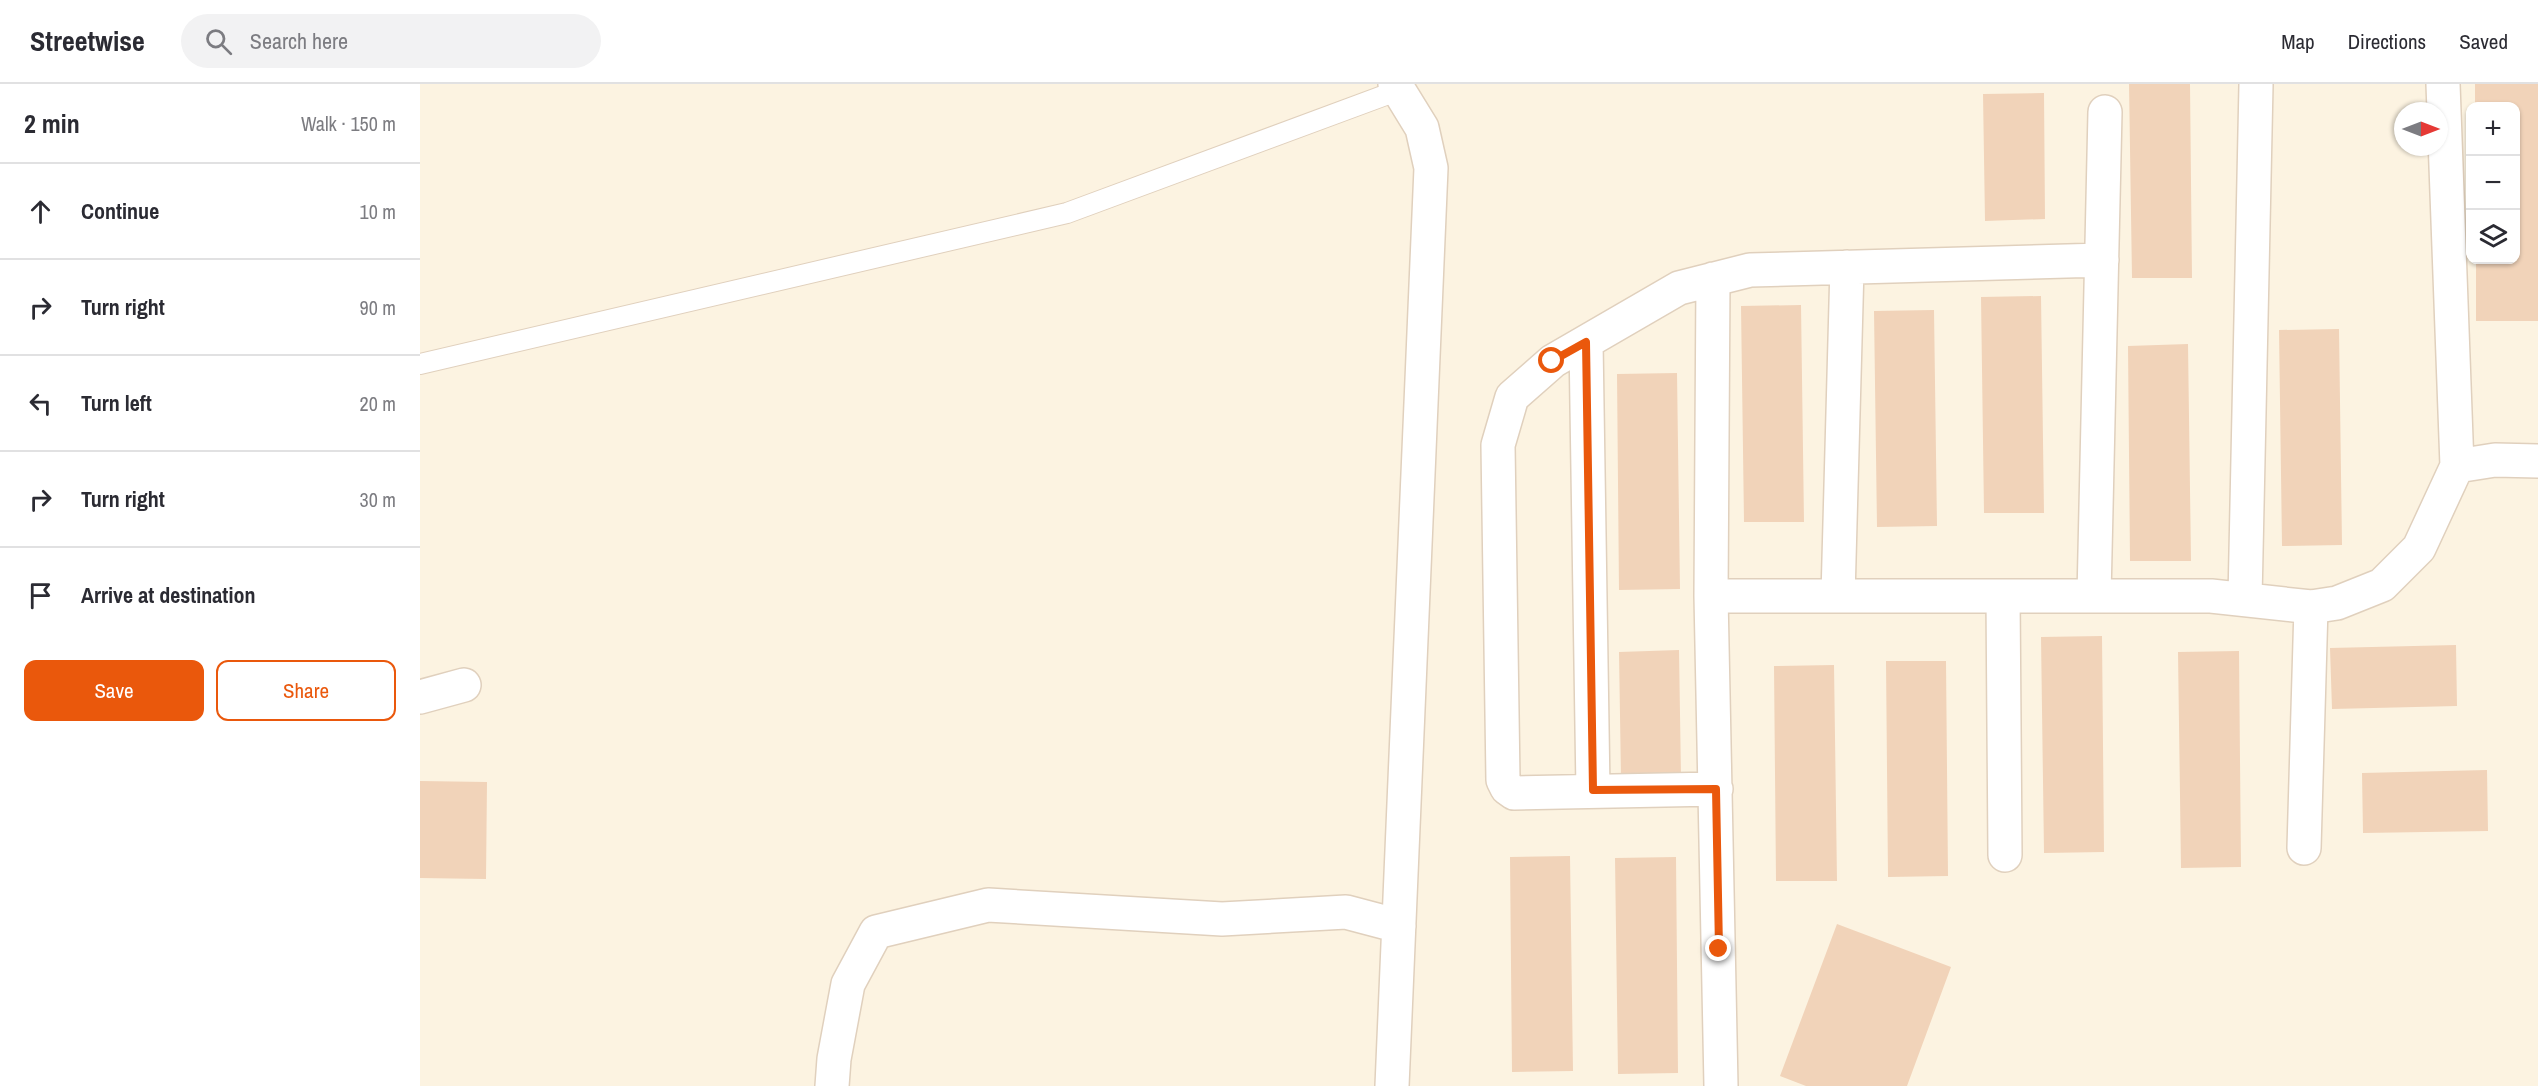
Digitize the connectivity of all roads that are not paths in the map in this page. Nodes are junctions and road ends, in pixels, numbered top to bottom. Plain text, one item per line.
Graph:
1 (2443, 84) edge
2 (2256, 85) edge
3 (1397, 87) edge
4 (2105, 112) dead end
5 (2102, 260) junction
6 (1847, 267) junction
7 (1713, 279) junction
8 (1586, 342) junction
9 (420, 364) edge
10 (2538, 461) edge
11 (2457, 466) junction
12 (1711, 596) junction
13 (1838, 596) junction
14 (2003, 596) junction
15 (2094, 596) junction
16 (2245, 599) junction
17 (2311, 607) junction
18 (464, 685) dead end
19 (420, 697) edge
20 (1716, 789) junction
21 (1593, 790) junction
22 (2304, 848) dead end
23 (2005, 855) dead end
24 (1399, 926) junction
25 (832, 1086) edge
26 (1392, 1086) edge
27 (1721, 1086) edge

1 - 11 street
2 - 16 street
3 - 9 lane
3 - 24 street
4 - 5 street
5 - 6 street
5 - 15 street
6 - 7 street
6 - 13 street
7 - 8 street
7 - 12 street
8 - 21 street
8 - 21 street
10 - 11 street
11 - 17 street
12 - 13 street
12 - 20 street
13 - 14 street
14 - 15 street
14 - 23 street
15 - 16 street
16 - 17 street
17 - 22 street
18 - 19 street
20 - 21 street
20 - 27 street
24 - 25 street
24 - 26 street

